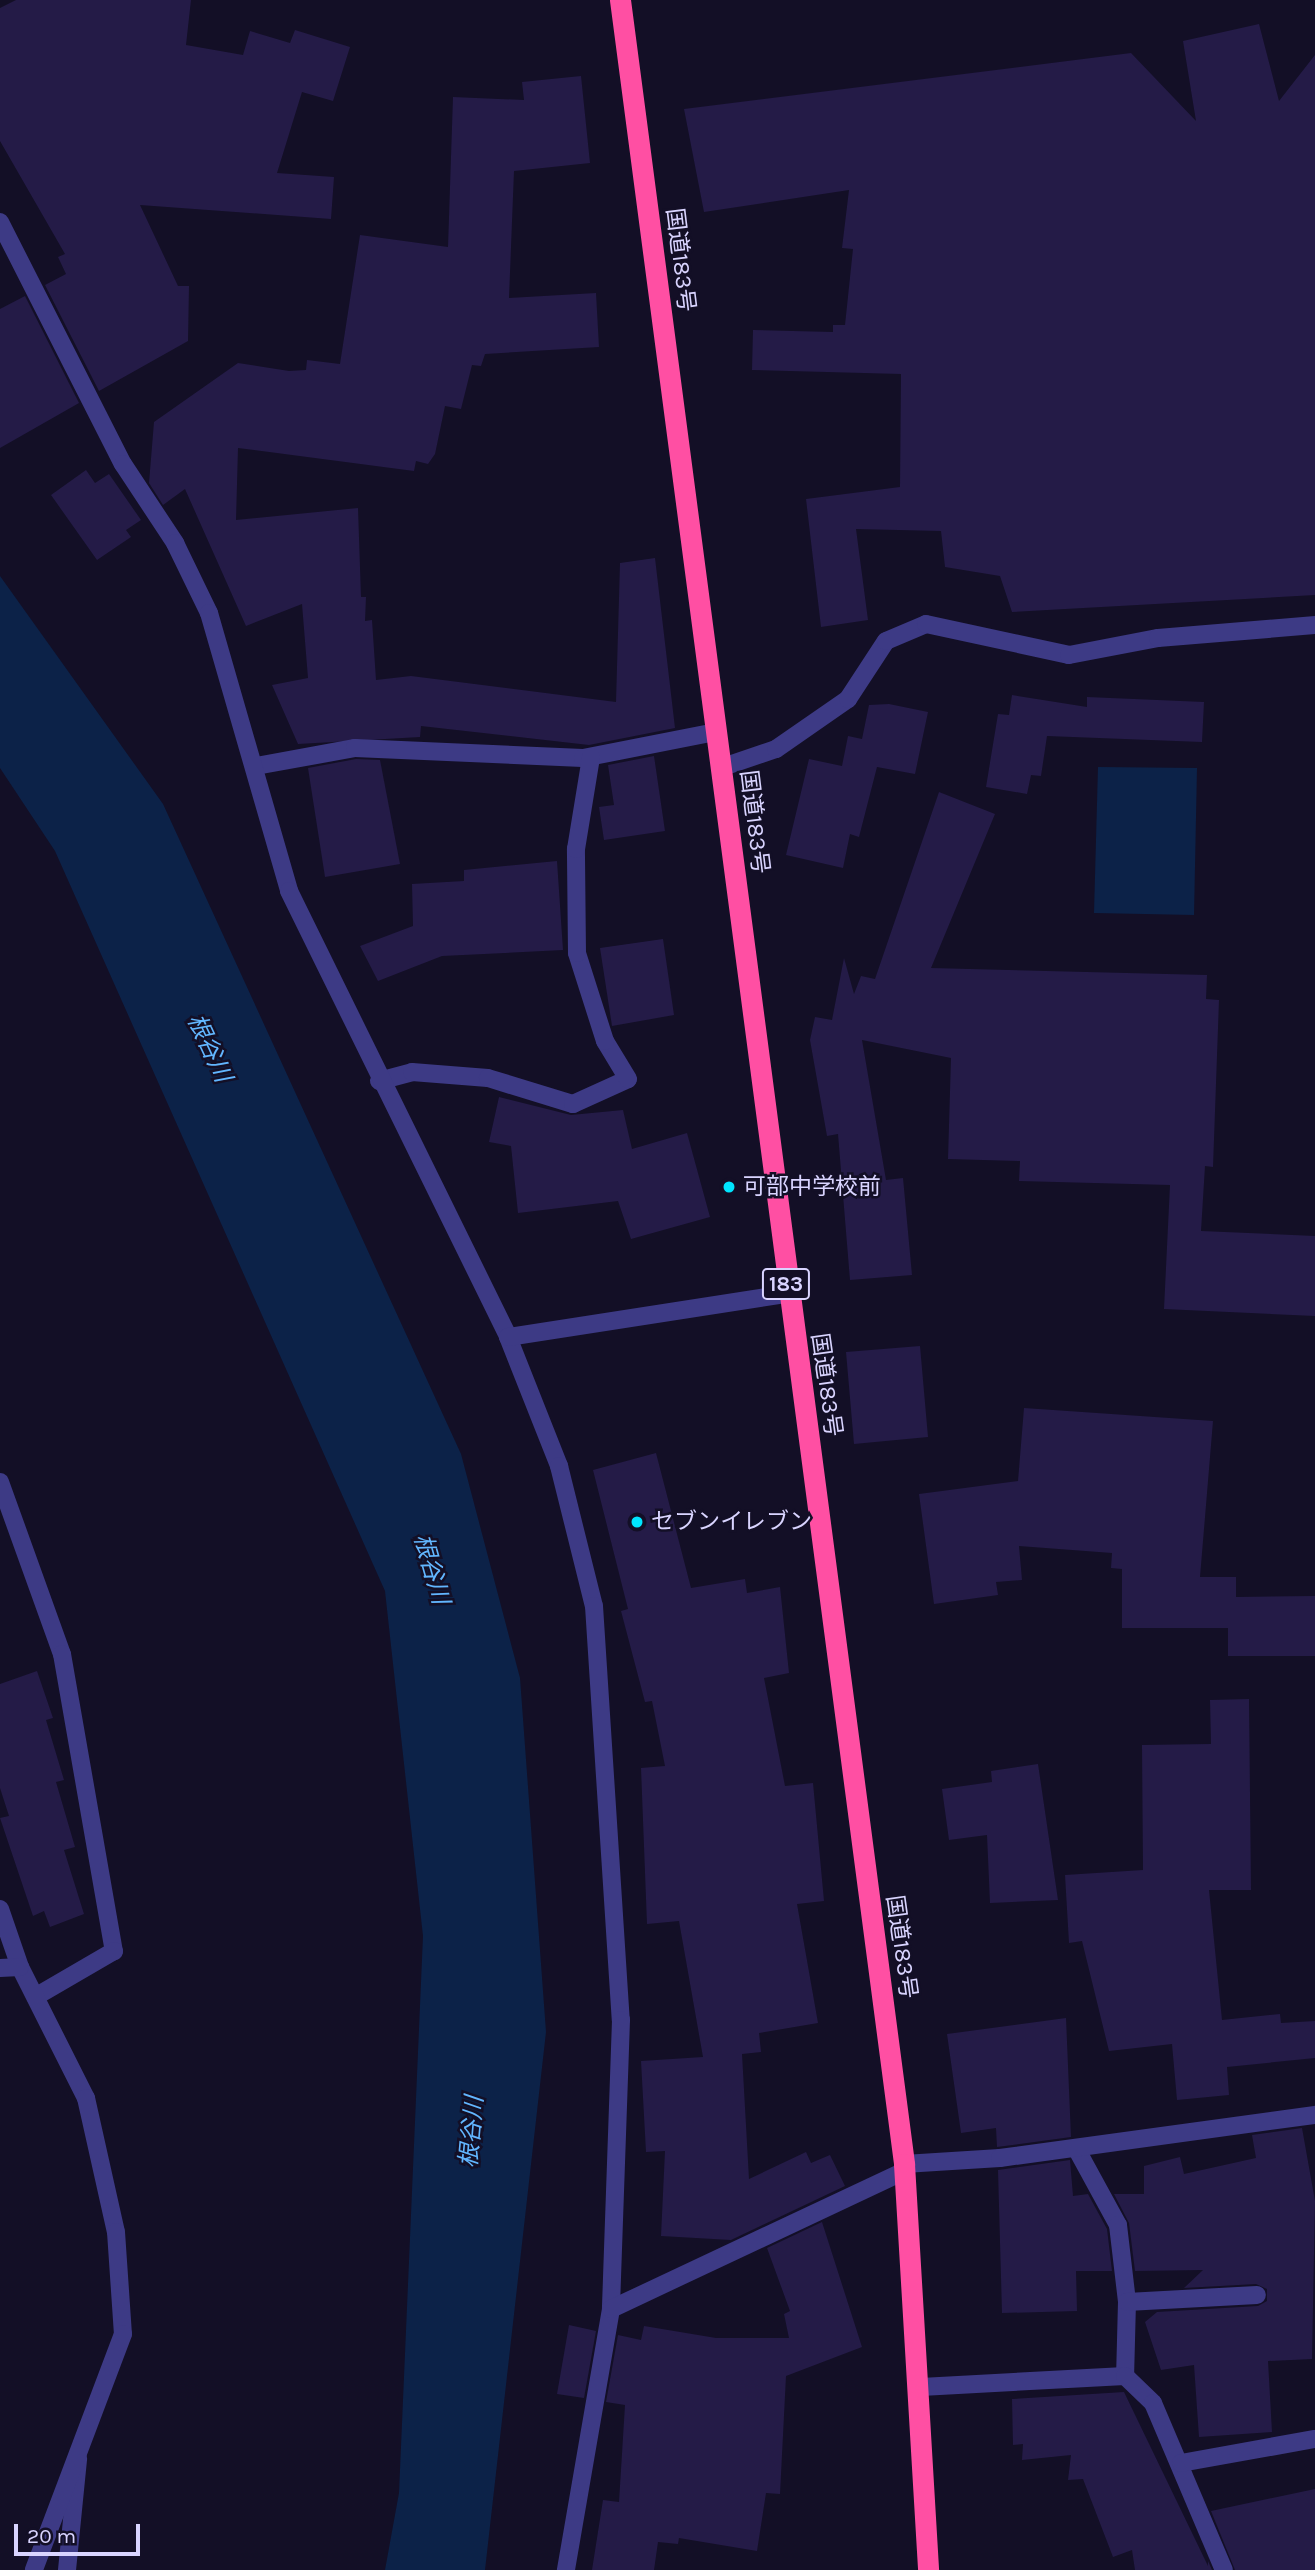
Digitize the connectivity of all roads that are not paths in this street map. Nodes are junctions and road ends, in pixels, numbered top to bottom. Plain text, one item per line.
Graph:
1 (620, 0) edge
2 (0, 222) edge
3 (1315, 625) edge
4 (715, 732) junction
5 (592, 757) junction
6 (256, 765) junction
7 (720, 768) junction
8 (379, 1081) junction
9 (787, 1294) junction
10 (508, 1337) junction
11 (0, 1482) edge
12 (0, 1909) edge
13 (20, 1967) junction
14 (0, 1968) edge
15 (35, 1997) junction
16 (1315, 2115) edge
17 (1076, 2148) junction
18 (904, 2168) junction
19 (1257, 2295) dead end
20 (1127, 2302) junction
21 (611, 2309) junction
22 (1125, 2376) junction
23 (921, 2387) junction
24 (1315, 2439) edge
25 (78, 2458) junction
26 (1181, 2463) junction
27 (34, 2570) edge
28 (67, 2570) edge
29 (566, 2570) edge
30 (928, 2570) edge
31 (1224, 2570) edge

1 - 4 highway, 国道183号 / 183
2 - 6 street
3 - 7 street
4 - 5 street
4 - 7 highway, 国道183号 / 183
5 - 6 street
5 - 8 street
6 - 8 street
7 - 9 highway, 国道183号 / 183
8 - 10 street
9 - 10 street
9 - 18 highway, 国道183号 / 183
10 - 21 street
11 - 15 street
12 - 13 street
13 - 14 street
13 - 15 street
15 - 25 street
16 - 17 street
17 - 18 street
17 - 20 street
18 - 21 street
18 - 23 highway, 国道183号 / 183
19 - 20 street
20 - 22 street
21 - 29 street
22 - 23 street
22 - 26 street
23 - 30 highway, 国道183号 / 183
24 - 26 street
25 - 27 street
25 - 28 street
26 - 31 street

